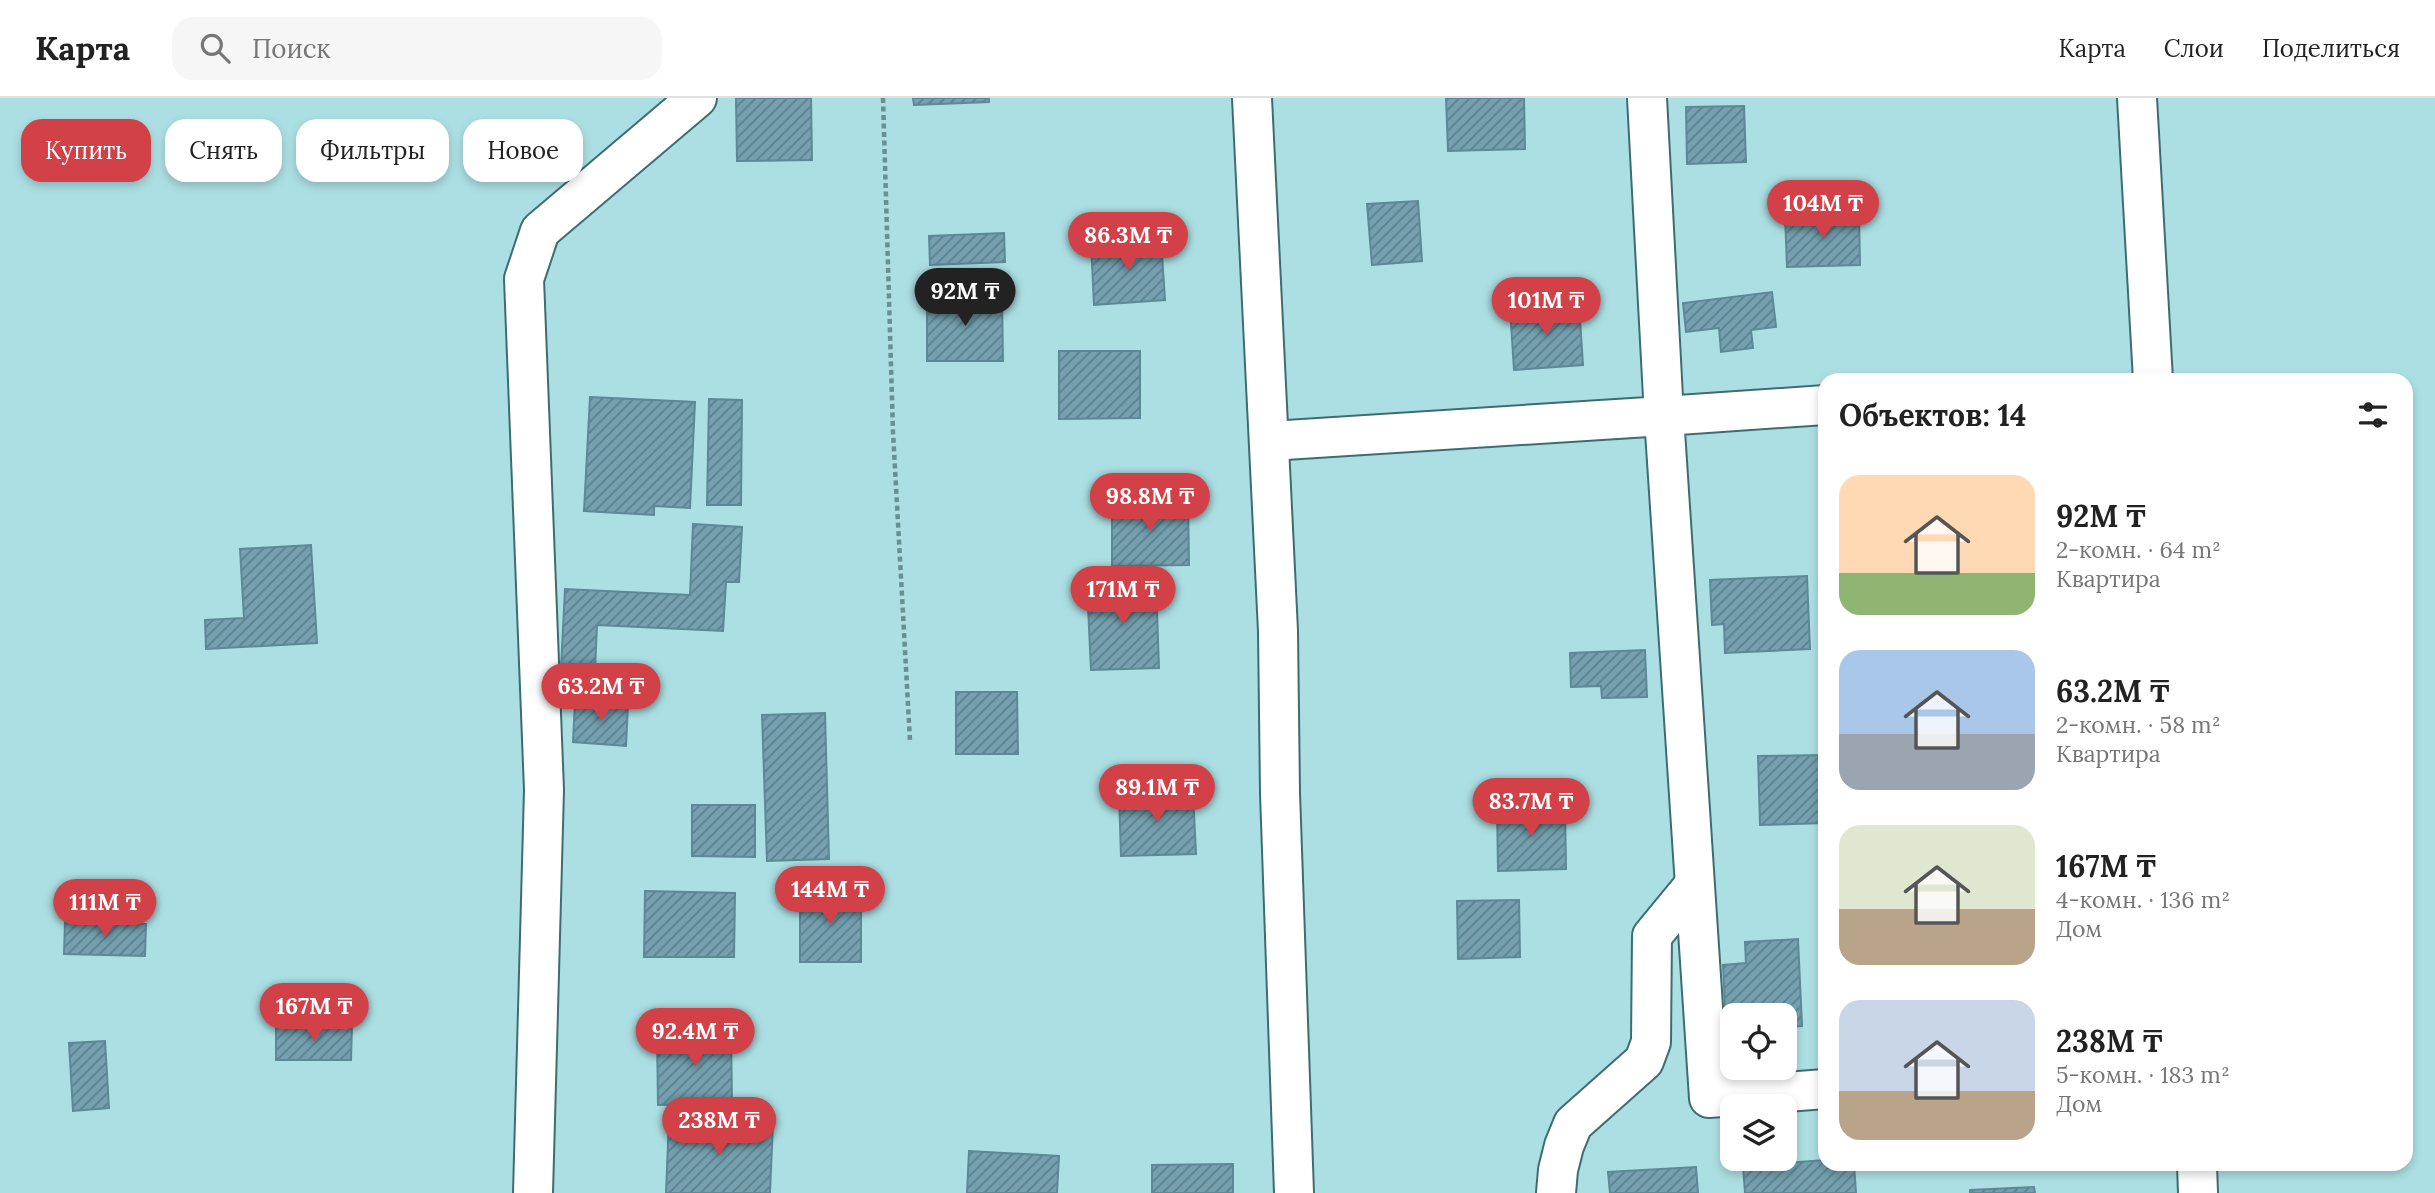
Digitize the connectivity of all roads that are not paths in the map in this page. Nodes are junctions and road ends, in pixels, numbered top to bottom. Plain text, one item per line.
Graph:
1 (697, 98) edge
2 (1252, 98) edge
3 (1647, 98) edge
4 (2137, 98) edge
5 (2153, 373) edge
6 (1818, 405) edge
7 (1664, 416) junction
8 (1269, 441) junction
9 (1694, 885) junction
10 (1818, 1090) edge
11 (2197, 1171) edge
12 (533, 1193) edge
13 (1294, 1193) edge
14 (1556, 1193) edge
15 (2198, 1193) edge

1 - 12 street
2 - 8 street
3 - 7 street
4 - 5 street
6 - 7 street
7 - 8 street
7 - 9 street
8 - 13 street
9 - 10 street
9 - 14 street
11 - 15 street

